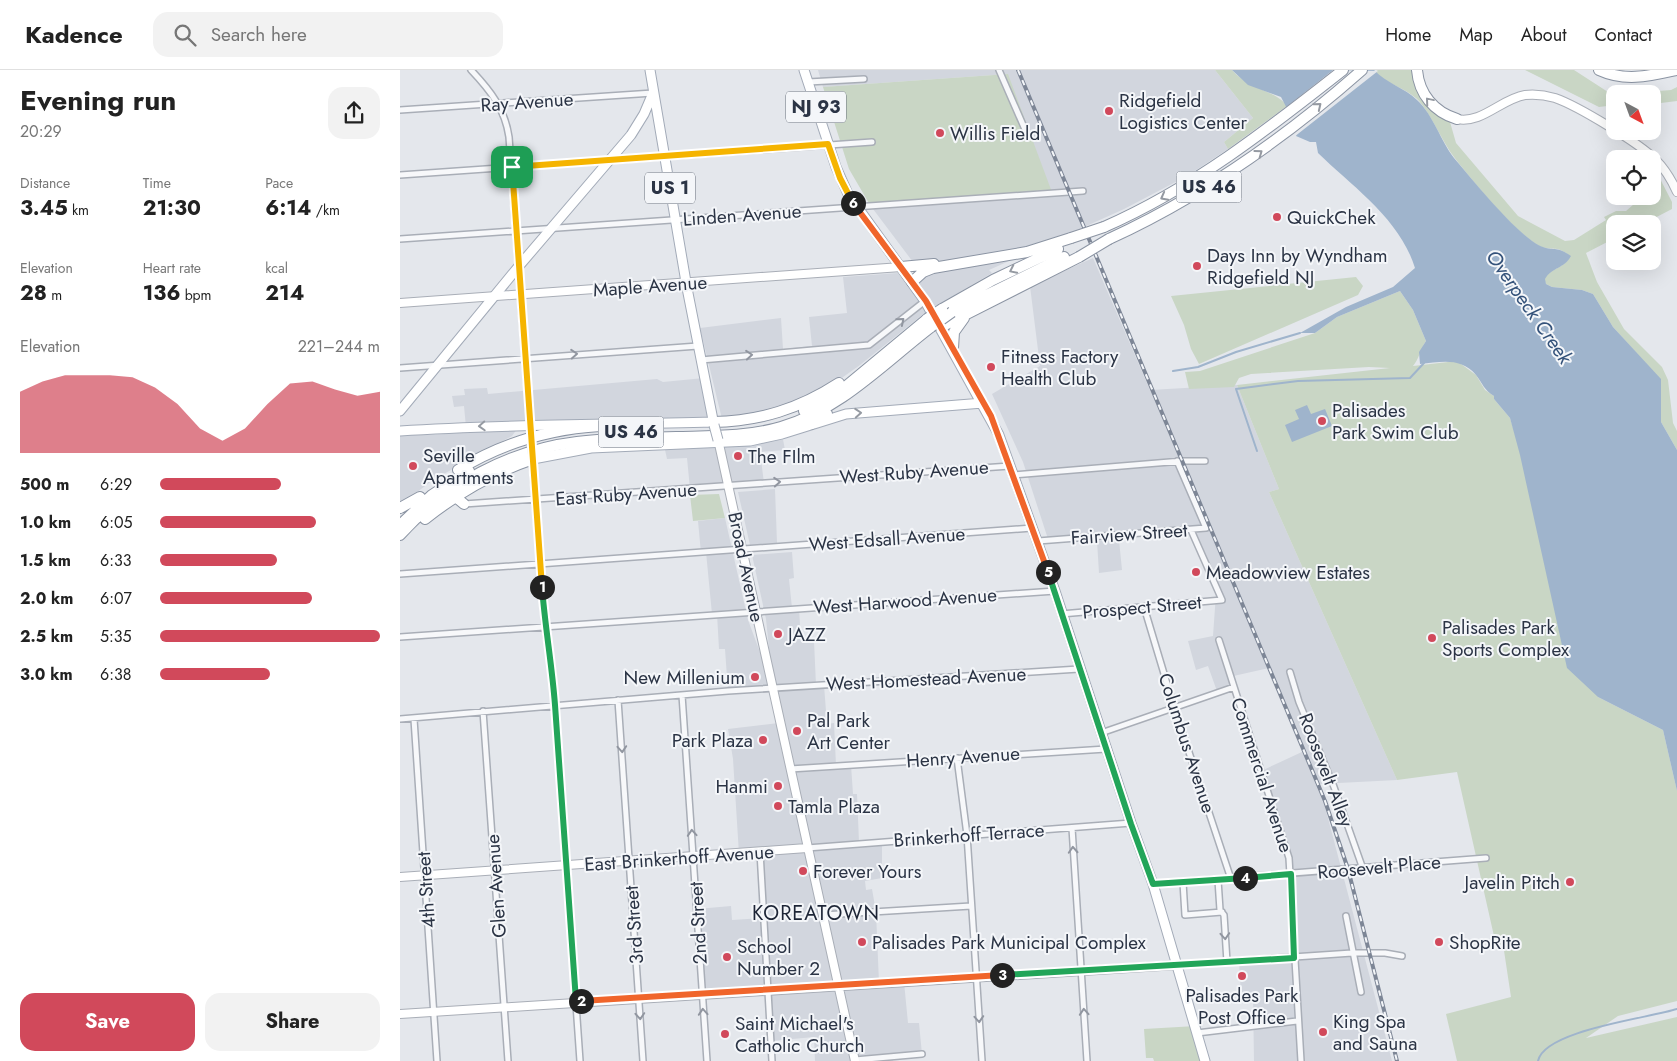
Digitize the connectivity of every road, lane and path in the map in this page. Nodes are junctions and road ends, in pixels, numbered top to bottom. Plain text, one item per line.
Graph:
1 (471, 70) edge
2 (650, 70) edge
3 (804, 70) edge
4 (999, 70) edge
5 (1344, 70) edge
6 (1364, 70) edge
7 (1417, 70) edge
8 (1599, 70) edge
9 (1676, 70) edge
10 (1666, 71) edge
11 (864, 79) dead end
12 (808, 82) junction
13 (653, 92) junction
14 (498, 104) junction
15 (400, 110) edge
16 (1457, 119) joint
17 (1027, 134) dead end
18 (872, 142) dead end
19 (828, 144) junction
20 (665, 156) junction
21 (611, 160) junction
22 (512, 167) junction
23 (400, 175) edge
24 (1083, 191) dead end
25 (1677, 192) edge
26 (855, 207) junction
27 (676, 220) junction
28 (552, 228) junction
29 (517, 231) junction
30 (400, 239) edge
31 (1075, 247) junction
32 (970, 263) junction
33 (519, 266) junction
34 (901, 267) junction
35 (912, 282) junction
36 (686, 284) junction
37 (521, 295) junction
38 (494, 296) junction
39 (926, 301) junction
40 (400, 303) edge
41 (967, 316) junction
42 (933, 324) junction
43 (698, 346) junction
44 (953, 348) junction
45 (887, 357) junction
46 (525, 358) junction
47 (700, 360) junction
48 (438, 365) junction
49 (400, 368) edge
50 (983, 402) junction
51 (400, 411) edge
52 (713, 423) junction
53 (811, 424) junction
54 (530, 426) junction
55 (600, 426) junction
56 (400, 431) edge
57 (531, 438) junction
58 (718, 442) junction
59 (532, 457) junction
60 (1177, 461) junction
61 (1205, 461) dead end
62 (1012, 470) junction
63 (728, 487) junction
64 (460, 493) junction
65 (420, 497) junction
66 (535, 500) junction
67 (464, 504) joint
68 (400, 508) edge
69 (400, 515) edge
70 (400, 525) edge
71 (1032, 528) junction
72 (1191, 530) junction
73 (400, 535) edge
74 (400, 539) edge
75 (1038, 541) junction
76 (743, 550) junction
77 (540, 564) junction
78 (400, 574) edge
79 (1055, 591) junction
80 (1144, 606) junction
81 (756, 613) junction
82 (1061, 614) junction
83 (545, 627) junction
84 (400, 637) edge
85 (1219, 640) dead end
86 (1079, 670) junction
87 (1290, 672) dead end
88 (1234, 687) junction
89 (774, 690) junction
90 (682, 695) junction
91 (618, 700) junction
92 (555, 705) junction
93 (1174, 707) junction
94 (483, 711) junction
95 (400, 719) edge
96 (414, 719) junction
97 (1100, 733) junction
98 (1106, 749) junction
99 (958, 758) junction
100 (790, 768) junction
101 (1131, 824) junction
102 (1072, 828) junction
103 (967, 835) junction
104 (807, 848) junction
105 (760, 852) junction
106 (694, 857) junction
107 (1486, 858) dead end
108 (630, 861) junction
109 (566, 866) junction
110 (1363, 869) junction
111 (496, 871) junction
112 (1291, 874) junction
113 (425, 876) junction
114 (400, 877) edge
115 (1231, 879) junction
116 (1218, 880) junction
117 (1183, 882) junction
118 (1153, 884) junction
119 (971, 906) junction
120 (1222, 912) junction
121 (822, 915) junction
122 (1346, 916) dead end
123 (1352, 953) junction
124 (1402, 956) dead end
125 (1294, 958) junction
126 (1227, 962) junction
127 (1177, 965) junction
128 (1081, 970) junction
129 (976, 977) junction
130 (839, 986) junction
131 (768, 991) junction
132 (1361, 992) dead end
133 (702, 995) junction
134 (639, 998) junction
135 (576, 1001) junction
136 (504, 1006) junction
137 (434, 1010) junction
138 (400, 1014) edge
139 (1297, 1021) junction
140 (1198, 1033) junction
141 (922, 1054) dead end
142 (855, 1060) edge
143 (437, 1061) edge
144 (508, 1061) edge
145 (580, 1061) edge
146 (643, 1061) edge
147 (707, 1061) edge
148 (772, 1061) edge
149 (982, 1061) edge
150 (1087, 1061) edge
151 (1205, 1061) edge
152 (1300, 1061) edge

1 - 14 street
2 - 13 main road, Broad Avenue / US 1
3 - 12 main road, NJ 93
4 - 17 street
5 -> 31 highway, US 46, bridge
31 -> 6 highway, US 46, bridge
16 -> 7 highway
8 - 10 highway
9 - 10 highway
11 - 12 street
12 - 19 main road, NJ 93
13 - 14 street, Ray Avenue
13 - 20 main road, Broad Avenue / US 1
13 - 21 main road
14 - 15 street, Ray Avenue
14 - 22 street
16 - 25 main road
18 - 19 street
19 - 20 street
19 - 26 main road, NJ 93
20 - 21 street
20 - 27 main road, Broad Avenue / US 1
21 - 22 street
21 - 28 main road
22 - 23 street
22 - 29 street
24 - 26 street, Linden Avenue
26 - 27 street, Linden Avenue
26 - 34 main road, NJ 93
27 - 28 street, Linden Avenue
27 - 36 main road, Broad Avenue / US 1
28 - 29 street, Linden Avenue
28 - 33 main road
29 - 30 street, Linden Avenue
29 - 33 street
31 - 32 highway
31 - 41 highway
31 - 42 highway, US 46, bridge
31 -> 42 highway, US 46, bridge
32 - 34 highway
32 - 35 highway
33 - 37 street
33 - 38 main road
34 - 35 main road, NJ 93
34 - 36 main road, Maple Avenue
35 - 39 main road, NJ 93
36 - 37 main road, Maple Avenue
36 - 43 main road, Broad Avenue / US 1
37 - 38 main road, Maple Avenue
37 - 46 street
38 - 40 main road, Maple Avenue
38 - 48 main road
39 - 42 main road, NJ 93
47 -> 39 street
41 - 42 highway
41 - 44 highway
42 - 44 main road, NJ 93
42 - 45 highway, US 46
46 -> 43 street
43 - 47 main road, Broad Avenue / US 1
44 - 50 main road, NJ 93
45 - 52 highway
45 - 53 highway
45 - 70 highway, US 46
45 - 73 highway, US 46
46 - 48 street
46 - 54 street
47 - 52 main road, Broad Avenue / US 1
48 - 49 street
48 - 51 main road
53 -> 50 main road
50 - 62 main road, NJ 93
52 - 55 main road
52 - 58 main road, Broad Avenue / US 1, bridge
53 - 58 main road
54 - 55 main road
54 -> 56 main road
54 - 57 street
55 - 57 highway
57 - 59 street, bridge
57 - 65 highway
58 - 59 main road
58 - 63 main road, Broad Avenue
59 - 64 highway
59 - 66 street
60 - 61 street, West Ruby Avenue
60 - 62 street, West Ruby Avenue
60 - 72 street, Fairview Street
63 -> 62 street, West Ruby Avenue
62 - 71 main road, NJ 93
63 - 66 street, East Ruby Avenue
63 - 76 main road, Broad Avenue
64 - 67 highway
64 - 74 highway
65 - 68 highway
65 - 69 highway
66 - 67 street, East Ruby Avenue
66 - 77 street
71 - 75 main road, NJ 93
71 - 76 street, West Edsall Avenue
72 - 75 street, Fairview Street
72 - 80 street, Prospect Street
75 - 79 main road, NJ 93
76 - 77 street, West Edsall Avenue
76 - 81 main road, Broad Avenue
77 - 78 street, West Edsall Avenue
77 - 83 street
79 - 81 street, West Harwood Avenue
79 - 82 main road, NJ 93
80 - 82 street, Prospect Street
80 - 93 street, Columbus Avenue
81 - 83 street, West Harwood Avenue
81 - 89 main road, Broad Avenue
82 - 86 main road, NJ 93
83 - 84 street, West Harwood Avenue
83 - 92 street
85 - 88 street, Commercial Avenue
86 - 89 street, West Homestead Avenue
86 - 97 main road, NJ 93
87 - 110 street, Roosevelt Alley
88 - 93 street
88 - 112 street, Commercial Avenue
89 - 90 street, West Homestead Avenue
89 - 100 main road, Broad Avenue
90 - 91 street, West Homestead Avenue
106 -> 90 street, 2nd Street
91 - 92 street, West Homestead Avenue
91 -> 108 street, 3rd Street
92 - 94 street, West Homestead Avenue
92 - 109 street
93 - 97 street
93 - 115 street, Columbus Avenue
94 - 96 street, West Homestead Avenue
94 - 111 street, Glen Avenue
95 - 96 street, West Homestead Avenue
96 - 113 street, 4th Street
97 - 98 main road, NJ 93
98 - 99 street, Henry Avenue
98 - 101 main road, NJ 93
99 - 100 street, Henry Avenue
99 - 103 street
100 - 104 main road, Broad Avenue
101 - 102 street, Brinkerhoff Terrace
101 - 118 main road, NJ 93
102 - 103 street, Brinkerhoff Terrace
128 -> 102 street
103 - 104 street, Brinkerhoff Terrace
103 - 119 street
104 - 105 main road, East Brinkerhoff Avenue
104 - 121 main road, Broad Avenue
105 - 106 main road, East Brinkerhoff Avenue
105 - 131 street
106 - 108 main road, East Brinkerhoff Avenue
106 - 133 street, 2nd Street
107 - 110 street, Roosevelt Place
108 - 109 main road, East Brinkerhoff Avenue
108 - 134 street, 3rd Street
109 - 111 main road, East Brinkerhoff Avenue
109 - 135 street
110 - 112 street, Roosevelt Place
111 - 113 main road, East Brinkerhoff Avenue
111 - 136 street, Glen Avenue
112 - 115 street, Roosevelt Place
112 - 125 street, Commercial Avenue
113 - 114 main road, East Brinkerhoff Avenue
113 - 137 street, 4th Street
115 - 116 street, Roosevelt Place
116 - 117 street, Roosevelt Place
116 - 120 street
117 - 118 street, Roosevelt Place
117 - 120 street
118 - 127 main road, NJ 93
119 - 121 street
119 - 129 street
120 -> 126 street
121 - 130 main road, Broad Avenue
122 - 123 street
123 - 124 street
123 - 125 street
123 - 132 street
125 - 126 street
125 - 139 street, Commercial Avenue
126 - 127 street
127 - 128 main road
127 - 140 main road, NJ 93
128 - 129 main road
150 -> 128 street
129 - 130 main road
129 -> 149 street
130 - 131 main road
130 - 142 main road, Broad Avenue
131 - 133 main road
131 - 148 street
133 - 134 main road
147 -> 133 street, 2nd Street
134 - 135 main road
134 -> 146 street, 3rd Street
135 - 136 main road
135 - 145 street
136 - 137 main road
136 - 144 street, Glen Avenue
137 - 138 main road
137 - 143 street, 4th Street
139 - 140 street
139 - 152 street, Commercial Avenue
140 - 151 main road, NJ 93
141 - 142 street

